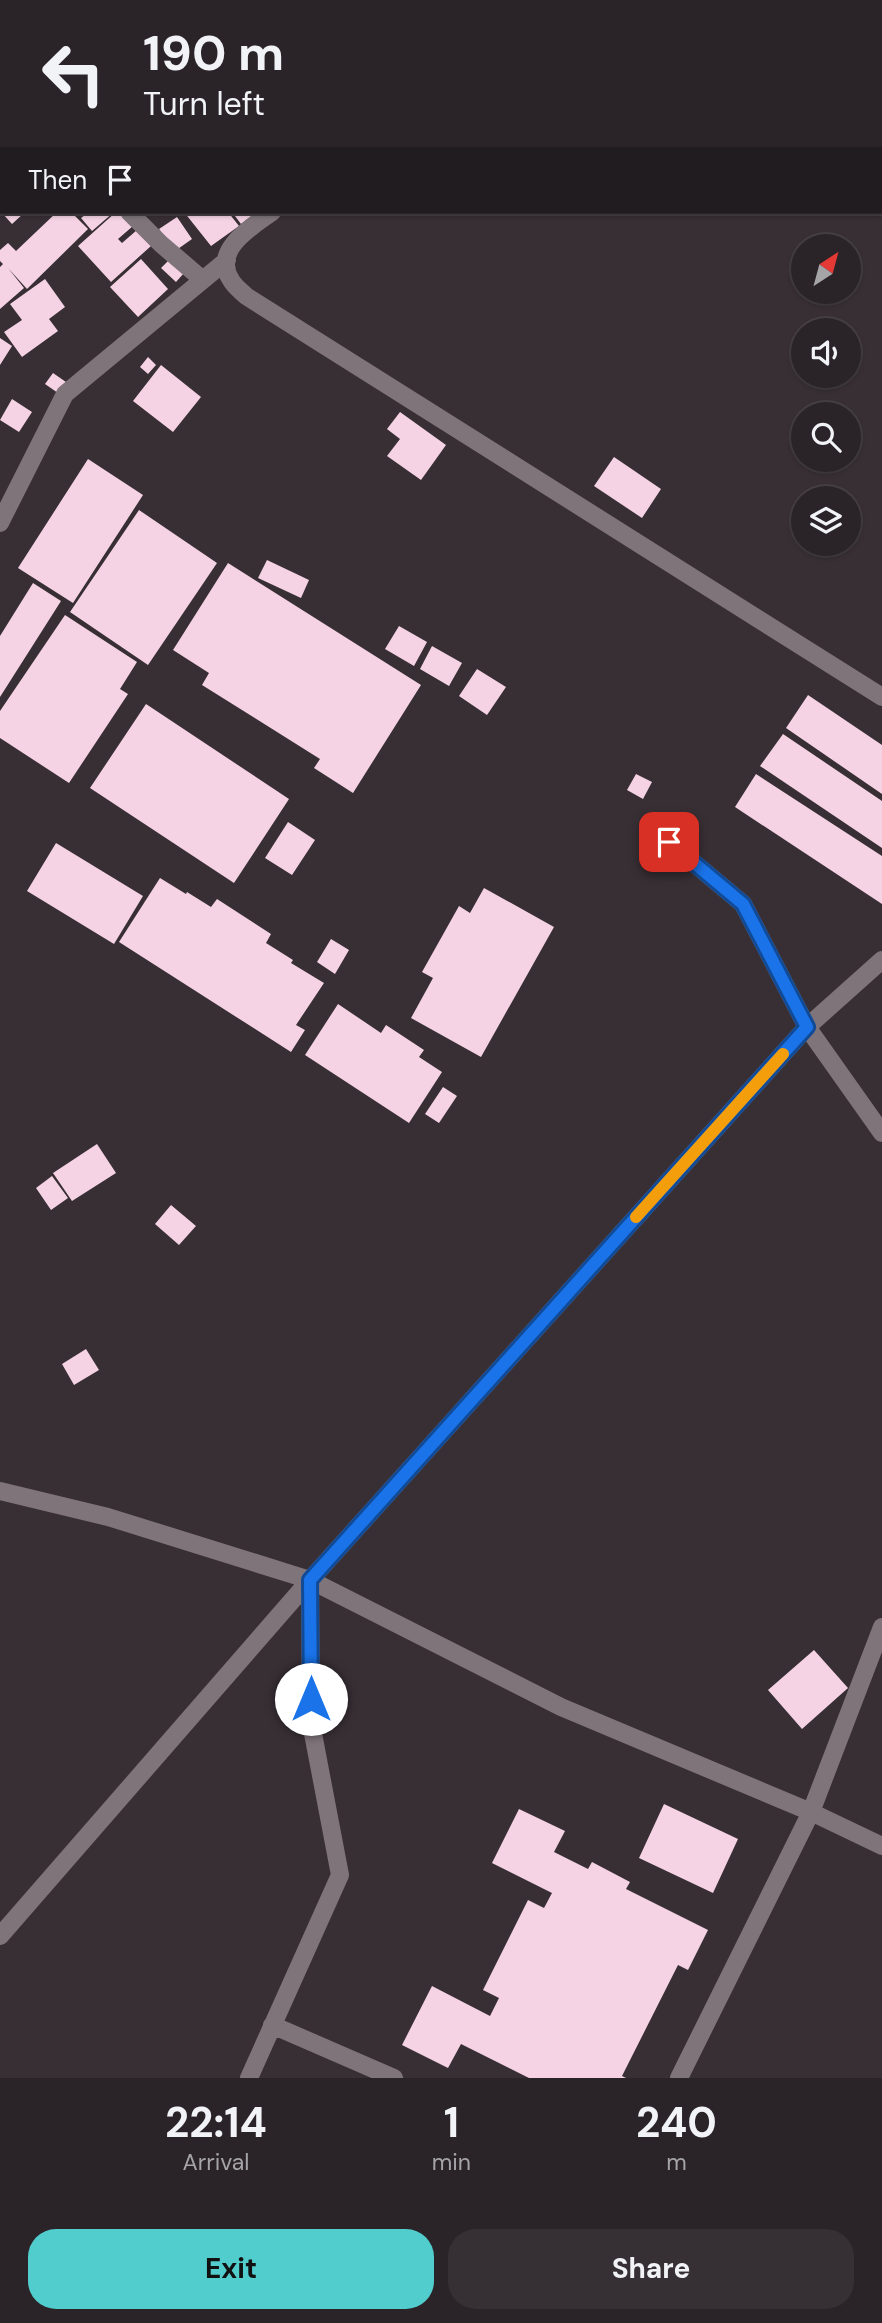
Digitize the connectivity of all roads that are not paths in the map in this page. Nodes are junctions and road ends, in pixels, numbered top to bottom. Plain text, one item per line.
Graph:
1 (131, 214) edge
2 (269, 214) edge
3 (227, 260) junction
4 (203, 280) junction
5 (0, 523) edge
6 (882, 697) edge
7 (669, 842) dead end
8 (882, 961) edge
9 (807, 1027) junction
10 (882, 1133) edge
11 (0, 1491) edge
12 (310, 1580) junction
13 (882, 1627) edge
14 (811, 1812) junction
15 (882, 1846) edge
16 (0, 1936) edge
17 (272, 2025) junction
18 (249, 2078) edge
19 (394, 2078) edge
20 (679, 2078) edge

1 - 4 street
2 - 3 street
3 - 4 street
3 - 6 street
4 - 5 street
7 - 9 street
8 - 9 street
9 - 10 street
9 - 12 street
11 - 12 street
12 - 14 street
12 - 16 street
12 - 17 street
13 - 14 street
14 - 15 street
14 - 20 street
17 - 18 street
17 - 19 street

